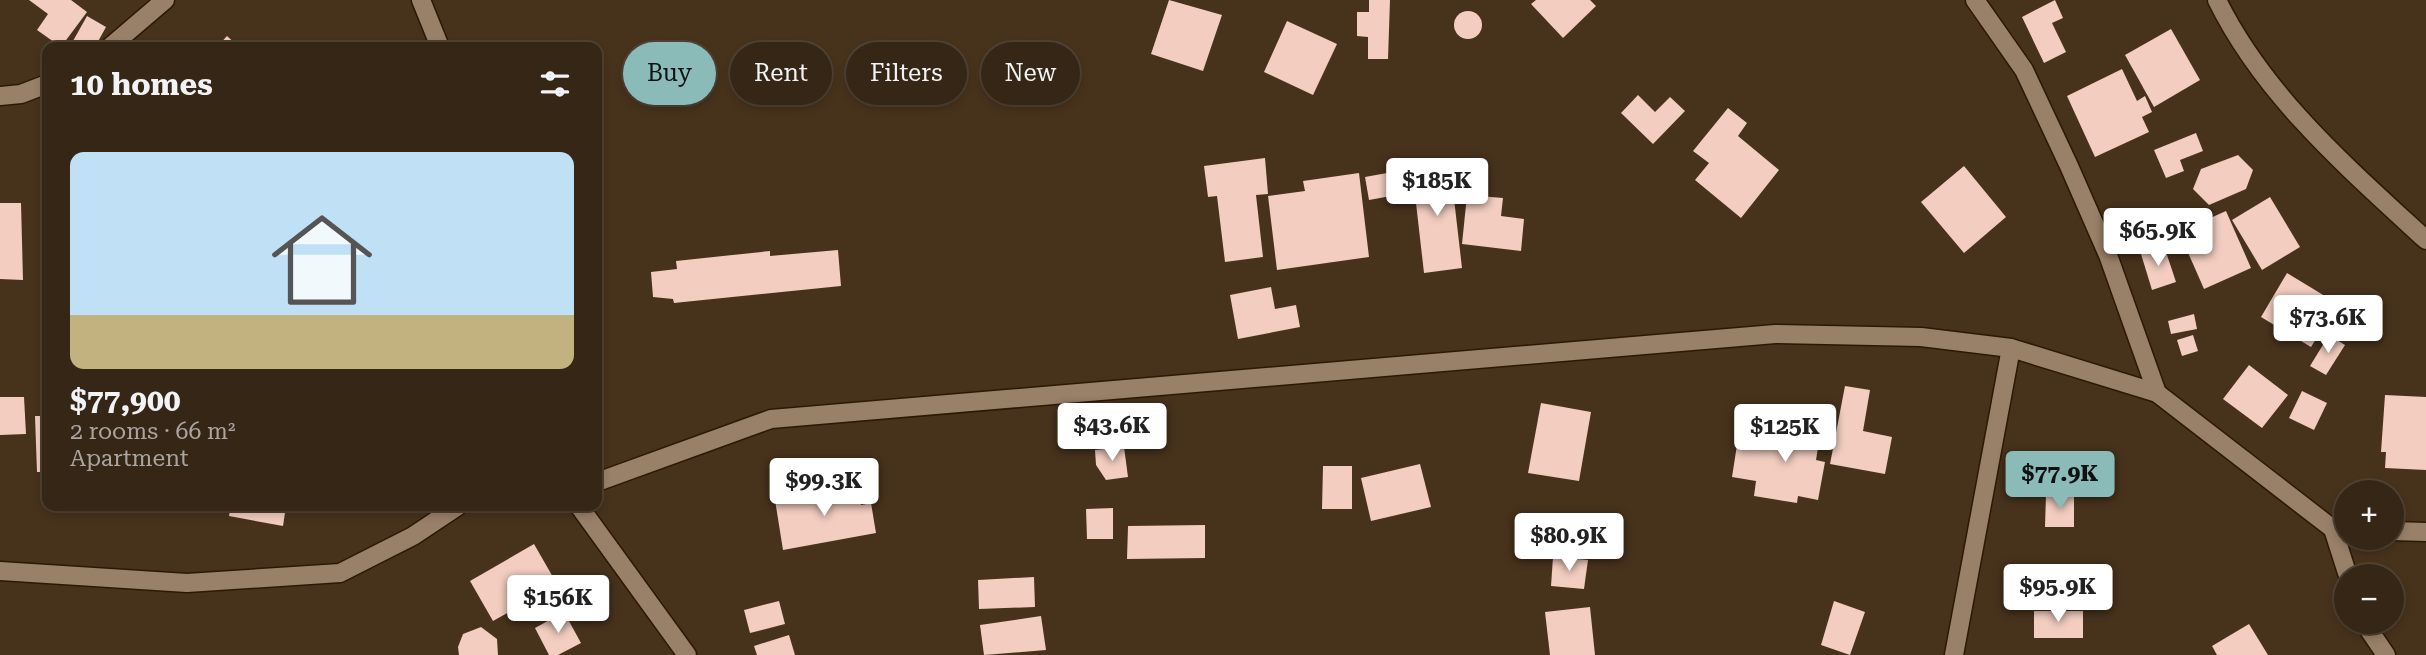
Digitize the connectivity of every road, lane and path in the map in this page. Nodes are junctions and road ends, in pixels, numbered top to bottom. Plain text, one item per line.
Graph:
1 (165, 0) edge
2 (421, 0) edge
3 (1975, 0) edge
4 (2217, 0) edge
5 (116, 42) edge
6 (438, 42) edge
7 (42, 86) edge
8 (0, 96) edge
9 (2426, 240) edge
10 (2011, 348) junction
11 (2157, 393) junction
12 (602, 480) edge
13 (450, 511) edge
14 (583, 511) edge
15 (2334, 525) edge
16 (2404, 531) edge
17 (2426, 532) edge
18 (0, 571) edge
19 (2372, 634) edge
20 (687, 655) edge
21 (1954, 655) edge
22 (2386, 655) edge

1 - 5 street
2 - 6 street
3 - 11 street
4 - 9 street
7 - 8 street
10 - 11 street
10 - 12 street
10 - 21 street
11 - 15 street
13 - 18 street
14 - 20 street
16 - 17 street
19 - 22 street

